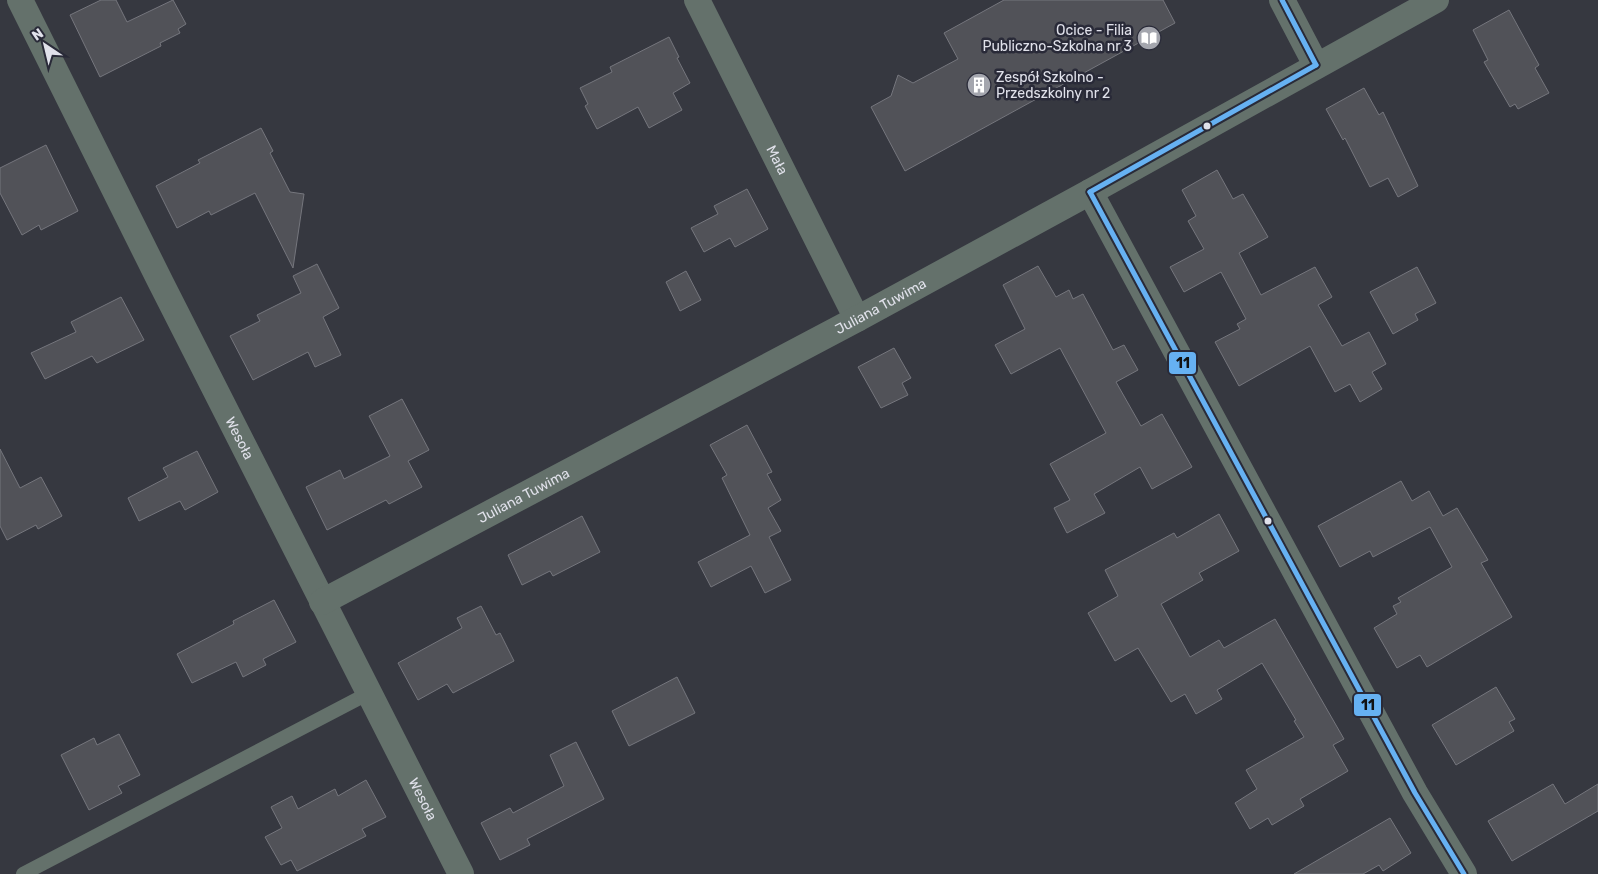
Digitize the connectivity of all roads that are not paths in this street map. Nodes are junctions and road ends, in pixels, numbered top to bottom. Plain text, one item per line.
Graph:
1 (20, 0) edge
2 (697, 0) edge
3 (1282, 0) edge
4 (1436, 0) edge
5 (1316, 65) junction
6 (1090, 192) junction
7 (857, 319) junction
8 (322, 602) junction
9 (368, 693) junction
10 (24, 874) edge
11 (461, 874) edge
12 (1464, 874) edge

1 - 8 street, Wesoła
2 - 7 street, Mała
3 - 5 street
4 - 5 street, Juliana Tuwima
5 - 6 street, Juliana Tuwima
6 - 7 street, Juliana Tuwima
6 - 12 street
7 - 8 street, Juliana Tuwima
8 - 9 street, Wesoła
9 - 10 lane
9 - 11 street, Wesoła

